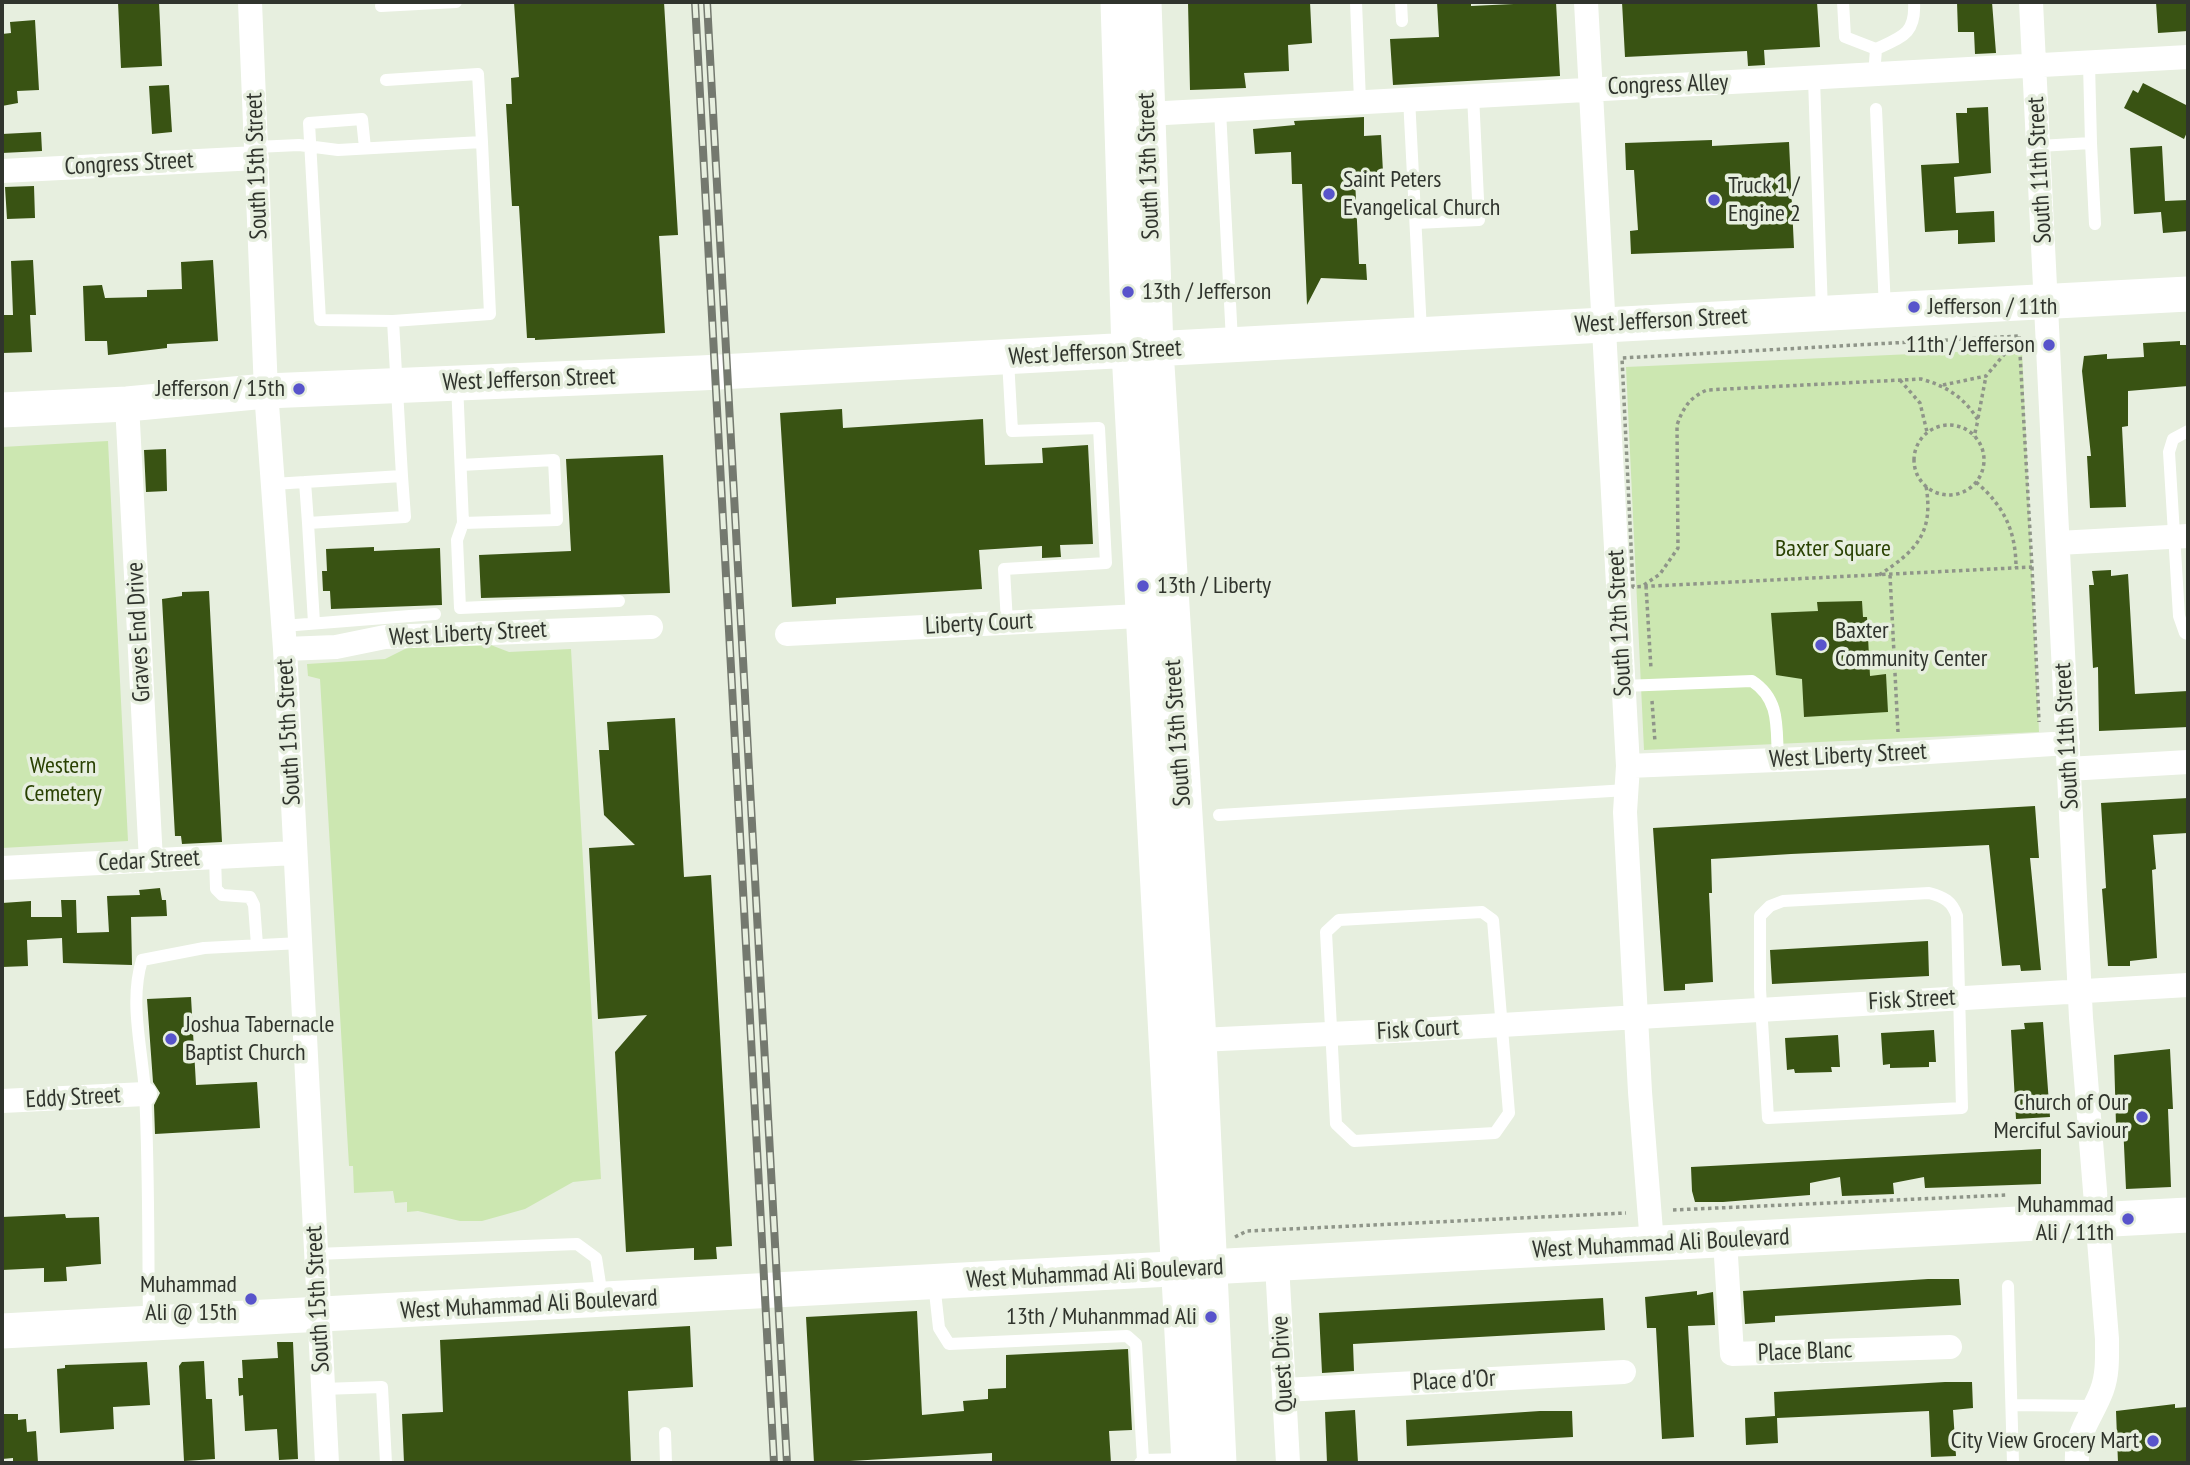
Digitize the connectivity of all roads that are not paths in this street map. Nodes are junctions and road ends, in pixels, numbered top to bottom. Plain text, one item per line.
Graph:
1 (250, 2) edge
2 (456, 2) edge
3 (1118, 2) edge
4 (1144, 2) edge
5 (1356, 2) edge
6 (1401, 2) edge
7 (1586, 2) edge
8 (1843, 2) edge
9 (1914, 2) edge
10 (2031, 2) edge
11 (425, 3) edge
12 (381, 6) dead end
13 (1402, 21) dead end
14 (1876, 49) junction
15 (2188, 57) edge
16 (2089, 64) junction
17 (2035, 67) junction
18 (1874, 76) junction
19 (1815, 79) junction
20 (386, 80) dead end
21 (1590, 88) junction
22 (1473, 94) junction
23 (1409, 98) junction
24 (1360, 101) junction
25 (1876, 109) dead end
26 (1220, 110) junction
27 (1147, 114) junction
28 (482, 142) junction
29 (2091, 143) junction
30 (311, 146) junction
31 (2039, 146) junction
32 (365, 148) junction
33 (256, 152) junction
34 (2, 171) edge
35 (1416, 223) junction
36 (2095, 224) dead end
37 (2188, 293) edge
38 (2047, 301) junction
39 (1885, 309) junction
40 (1822, 312) junction
41 (393, 321) junction
42 (1604, 324) junction
43 (1421, 335) junction
44 (1233, 345) junction
45 (1142, 350) junction
46 (1008, 357) junction
47 (457, 383) junction
48 (396, 386) junction
49 (266, 391) junction
50 (127, 404) junction
51 (2, 410) edge
52 (2188, 431) edge
53 (461, 465) junction
54 (402, 476) junction
55 (305, 482) junction
56 (273, 484) junction
57 (308, 523) junction
58 (463, 523) junction
59 (2182, 536) edge
60 (2058, 542) junction
61 (619, 601) dead end
62 (435, 614) dead end
63 (1157, 615) junction
64 (314, 623) junction
65 (1007, 623) junction
66 (651, 627) dead end
67 (787, 634) dead end
68 (2188, 634) edge
69 (284, 637) junction
70 (1623, 686) junction
71 (2068, 743) junction
72 (1778, 760) junction
73 (2188, 762) edge
74 (2068, 769) junction
75 (1627, 778) junction
76 (1219, 815) dead end
77 (295, 853) junction
78 (215, 857) junction
79 (151, 860) junction
80 (2, 868) edge
81 (300, 943) junction
82 (257, 945) junction
83 (2188, 985) edge
84 (2080, 990) junction
85 (1959, 998) junction
86 (1760, 1008) junction
87 (1636, 1017) junction
88 (1502, 1025) junction
89 (1332, 1034) junction
90 (1199, 1040) junction
91 (145, 1094) junction
92 (2, 1101) edge
93 (2188, 1216) edge
94 (2096, 1221) junction
95 (1725, 1240) junction
96 (1652, 1244) junction
97 (316, 1254) junction
98 (1205, 1260) junction
99 (1278, 1265) junction
100 (934, 1283) junction
101 (2008, 1286) dead end
102 (602, 1301) junction
103 (319, 1315) junction
104 (149, 1323) junction
105 (2, 1331) edge
106 (1950, 1347) dead end
107 (1624, 1372) dead end
108 (322, 1389) junction
109 (1284, 1390) junction
110 (2013, 1405) junction
111 (2093, 1406) junction
112 (665, 1433) dead end
113 (1141, 1461) edge
114 (1199, 1462) edge
115 (327, 1463) edge
116 (386, 1463) edge
117 (666, 1463) edge
118 (1288, 1463) edge
119 (2013, 1463) edge
120 (2077, 1463) edge

1 - 33 street, South 15th Street
2 - 11 lane
3 - 45 street, South 13th Street
4 - 27 street, South 13th Street
5 - 24 lane
6 - 13 lane
7 - 21 street, South 12th Street
8 - 14 lane
9 - 14 lane
10 - 17 street, South 11th Street
11 - 12 lane
14 - 18 lane
15 - 16 street, Congress Alley
16 - 17 street, Congress Alley
16 - 29 lane
17 - 18 street, Congress Alley
17 - 31 street, South 11th Street
18 - 19 street, Congress Alley
19 - 21 street, Congress Alley
19 - 40 lane
20 - 28 lane
21 - 22 street, Congress Alley
21 - 42 street, South 12th Street
22 - 23 street, Congress Alley
22 - 35 lane
23 - 24 street, Congress Alley
23 - 35 lane
24 - 26 street, Congress Alley
25 - 39 lane
26 - 27 street, Congress Alley
26 - 44 lane
27 - 45 street, South 13th Street
28 - 32 lane
28 - 41 lane
29 - 31 lane
29 - 36 lane
30 - 32 lane
30 - 32 lane
30 - 33 lane
30 - 41 lane
31 - 38 street, South 11th Street
33 - 34 street, Congress Street
33 - 49 street, South 15th Street
35 - 43 lane
37 - 38 street, West Jefferson Street
38 - 39 street, West Jefferson Street
38 - 60 street, South 11th Street
39 - 40 street, West Jefferson Street
40 - 42 street, West Jefferson Street
41 - 48 lane
42 - 43 street, West Jefferson Street
42 - 70 street, South 12th Street
43 - 44 street, West Jefferson Street
44 - 45 street, West Jefferson Street
45 - 46 street, West Jefferson Street
45 - 63 street, South 13th Street
46 - 47 street, West Jefferson Street
46 - 65 lane
47 - 48 street, West Jefferson Street
47 - 53 lane
48 - 49 street, West Jefferson Street
48 - 54 lane
49 - 50 street, West Jefferson Street
49 - 56 street, South 15th Street
50 - 51 street, West Jefferson Street
50 - 79 street, Graves End Drive
52 - 59 lane
53 - 58 lane
53 - 58 lane
54 - 55 lane
54 - 57 lane
55 - 56 lane
55 - 57 lane
56 - 69 street, South 15th Street
57 - 64 lane
58 - 61 lane
59 - 60 street
59 - 68 lane
60 - 71 street, South 11th Street
62 - 64 lane
63 - 65 street, Liberty Court
63 - 90 street, South 13th Street
63 - 98 street, South 13th Street
64 - 69 lane
65 - 67 street, Liberty Court
66 - 69 street, West Liberty Street
69 - 77 street, South 15th Street
70 - 72 lane
70 - 75 street, South 12th Street
71 - 72 street, West Liberty Street
71 - 74 street, South 11th Street
72 - 75 street, West Liberty Street
73 - 74 street
74 - 84 street, South 11th Street
75 - 76 lane
75 - 87 street, South 12th Street
77 - 78 street, Cedar Street
77 - 81 street, South 15th Street
78 - 79 street, Cedar Street
78 - 82 lane
79 - 80 street, Cedar Street
81 - 82 lane
81 - 97 street, South 15th Street
82 - 91 lane
83 - 84 street, Fisk Street
84 - 85 street, Fisk Street
84 - 94 street, South 11th Street
85 - 86 street, Fisk Street
85 - 86 lane
85 - 86 lane
86 - 87 street, Fisk Street
87 - 88 street, Fisk Court
87 - 96 street, South 12th Street
88 - 89 street, Fisk Court
88 - 89 lane
88 - 89 lane
89 - 90 street, Fisk Court
90 - 98 street, South 13th Street
91 - 92 street, Eddy Street
91 - 104 lane
93 - 94 street, West Muhammad Ali Boulevard
94 - 95 street, West Muhammad Ali Boulevard
94 - 111 street, South 11th Street
95 - 96 street, West Muhammad Ali Boulevard
95 - 106 street, Place Blanc
96 - 99 street, West Muhammad Ali Boulevard
97 - 102 lane
97 - 103 street, South 15th Street
98 - 99 street, West Muhammad Ali Boulevard
98 - 100 street, West Muhammad Ali Boulevard
98 - 114 street, South 13th Street
99 - 109 street, Quest Drive
100 - 102 street, West Muhammad Ali Boulevard
100 - 113 lane
101 - 110 lane
102 - 103 street, West Muhammad Ali Boulevard
103 - 104 street, West Muhammad Ali Boulevard
103 - 108 street, South 15th Street
104 - 105 street, West Muhammad Ali Boulevard
107 - 109 street, Place d'Or
108 - 115 street, South 15th Street
108 - 116 lane
109 - 118 street, Quest Drive
110 - 111 lane
110 - 119 lane
111 - 120 street, South 11th Street
112 - 117 lane
113 - 114 lane

